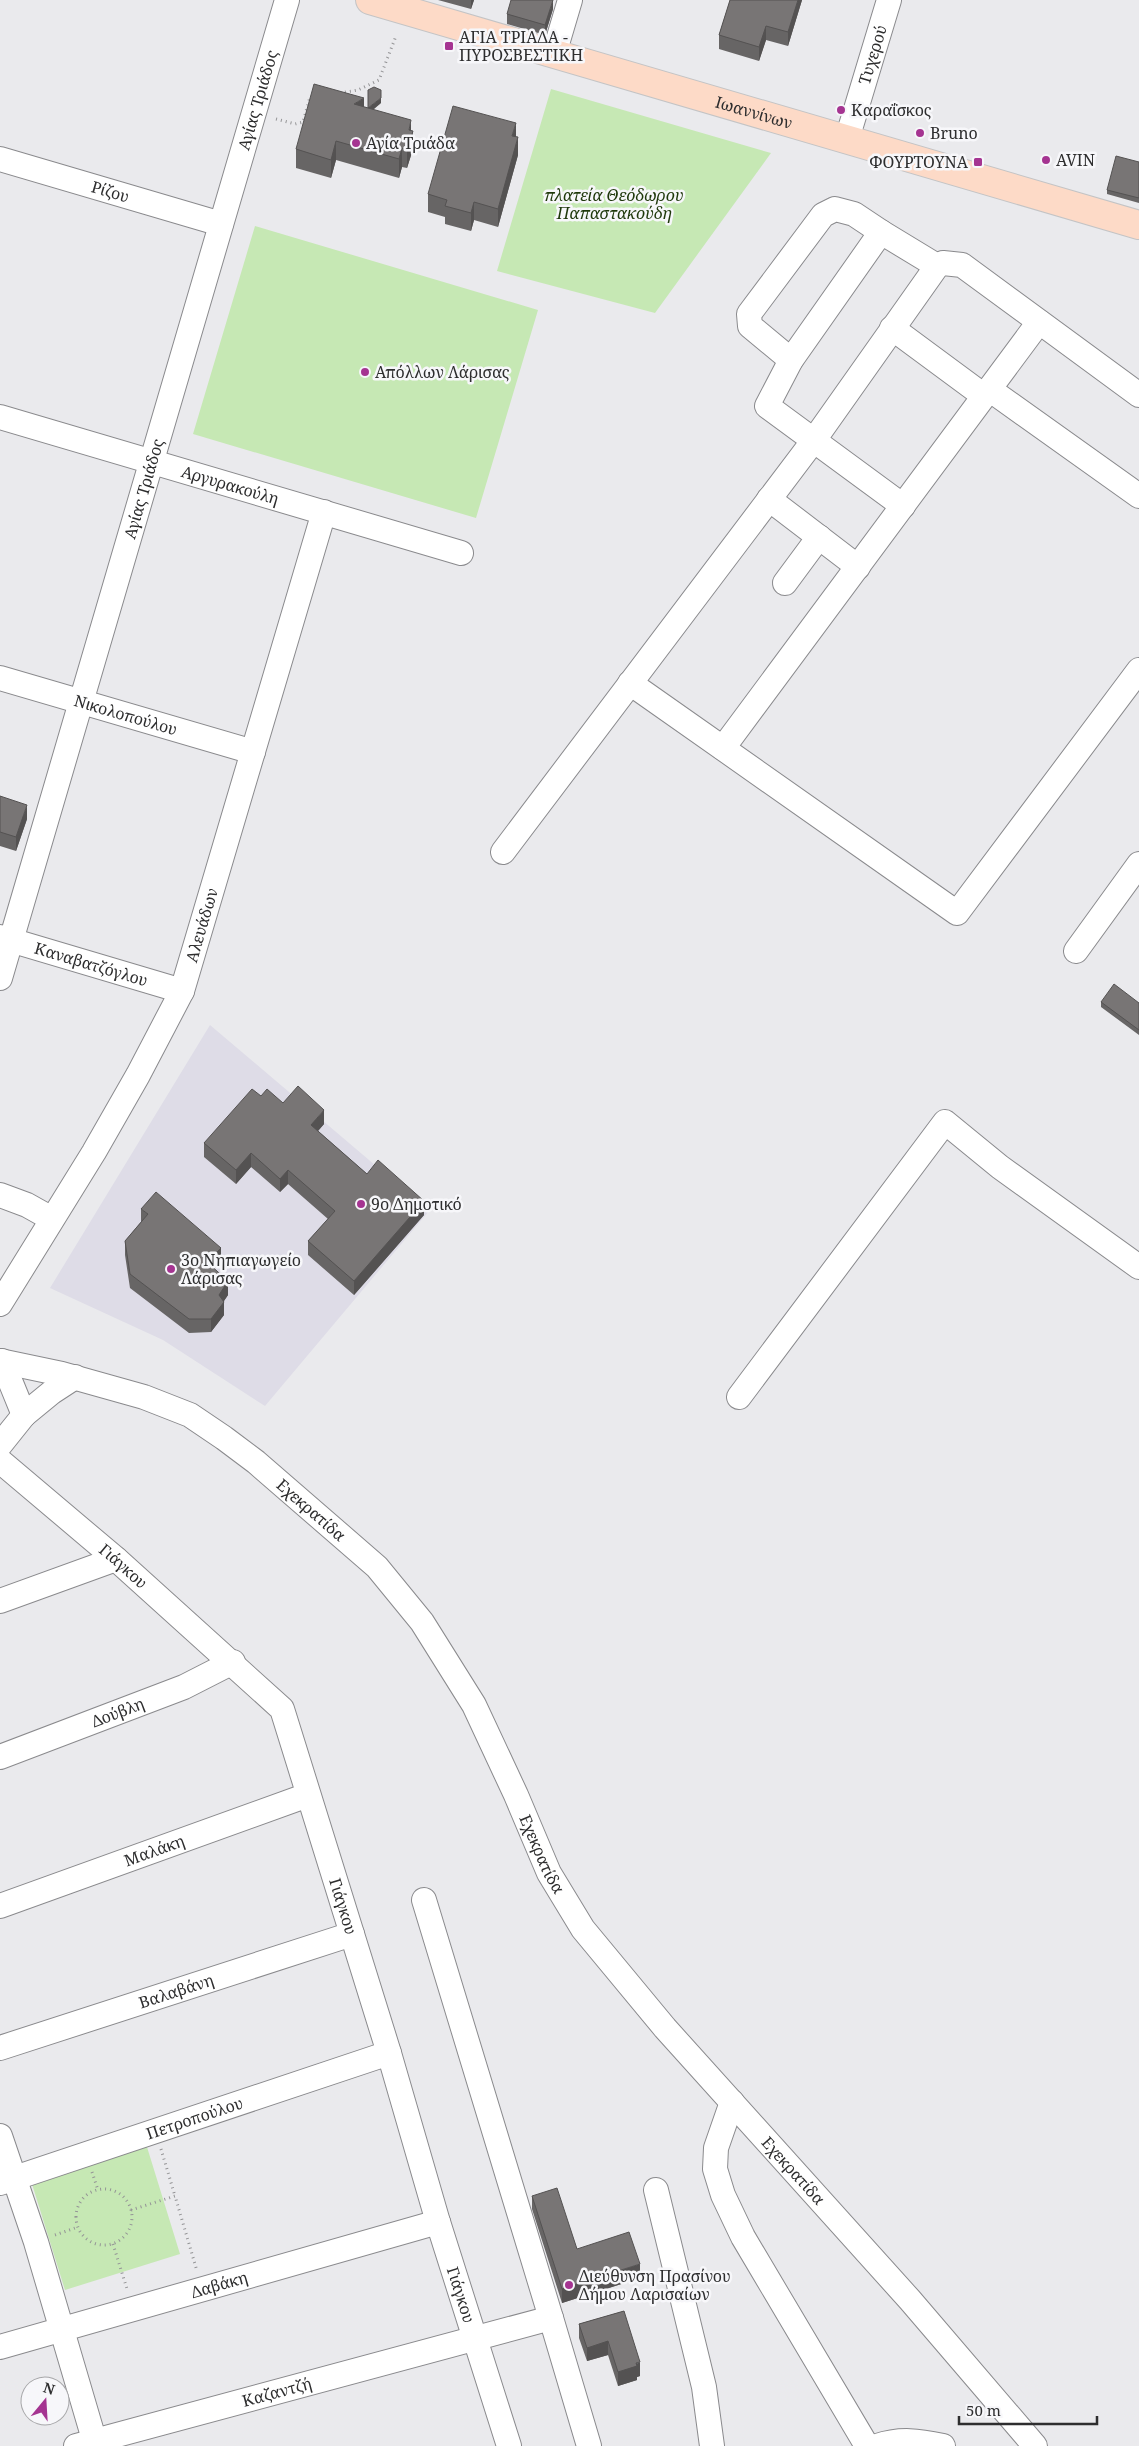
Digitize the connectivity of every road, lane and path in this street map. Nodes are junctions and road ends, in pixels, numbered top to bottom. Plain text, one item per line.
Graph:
1 (287, 0) edge
2 (372, 0) edge
3 (570, 0) edge
4 (889, 0) edge
5 (414, 6) edge
6 (396, 36) dead end
7 (554, 54) junction
8 (339, 93) edge
9 (320, 95) edge
10 (276, 119) dead end
11 (846, 139) junction
12 (0, 159) edge
13 (221, 224) junction
14 (1139, 225) edge
15 (881, 232) junction
16 (937, 266) junction
17 (1039, 322) junction
18 (892, 328) junction
19 (791, 360) junction
20 (987, 392) junction
21 (1139, 395) edge
22 (0, 417) edge
23 (814, 440) junction
24 (151, 462) junction
25 (1139, 496) edge
26 (769, 499) junction
27 (902, 506) junction
28 (324, 512) junction
29 (819, 537) junction
30 (461, 552) dead end
31 (858, 567) junction
32 (785, 583) dead end
33 (1139, 670) edge
34 (0, 678) edge
35 (630, 683) junction
36 (82, 702) junction
37 (723, 748) junction
38 (253, 752) junction
39 (503, 852) dead end
40 (1139, 864) edge
41 (6, 938) edge
42 (1076, 951) dead end
43 (0, 978) edge
44 (182, 991) junction
45 (0, 1195) edge
46 (52, 1219) junction
47 (1139, 1267) edge
48 (2, 1295) edge
49 (1, 1361) edge
50 (76, 1377) junction
51 (739, 1396) dead end
52 (24, 1414) junction
53 (0, 1445) edge
54 (5, 1472) edge
55 (116, 1560) junction
56 (0, 1602) edge
57 (233, 1662) junction
58 (0, 1758) edge
59 (308, 1795) junction
60 (424, 1900) dead end
61 (0, 1906) edge
62 (352, 1934) junction
63 (0, 2048) edge
64 (389, 2053) junction
65 (732, 2102) junction
66 (155, 2131) junction
67 (0, 2136) edge
68 (7, 2180) edge
69 (656, 2190) dead end
70 (175, 2196) junction
71 (131, 2210) junction
72 (438, 2222) junction
73 (113, 2244) junction
74 (203, 2289) junction
75 (132, 2309) junction
76 (550, 2318) junction
77 (61, 2330) junction
78 (476, 2338) junction
79 (0, 2347) edge
80 (89, 2444) edge
81 (509, 2446) edge
82 (589, 2446) edge
83 (712, 2446) edge
84 (867, 2446) edge
85 (877, 2446) edge
86 (943, 2446) edge
87 (1035, 2446) edge

1 - 13 street, Αγίας Τριάδος
2 - 5 main road, Ιωαννίνων
3 - 7 street
4 - 11 street, Τυχερού
5 - 7 main road, Ιωαννίνων
6 - 8 path
7 - 11 main road, Ιωαννίνων
9 - 10 path
11 - 14 main road, Ιωαννίνων
12 - 13 street, Ρίζου
13 - 24 street, Αγίας Τριάδος
15 - 16 street
15 - 19 street
15 - 19 street
16 - 17 street
16 - 18 street
17 - 20 street
17 - 21 street
18 - 20 street
18 - 23 street
19 - 23 street
20 - 25 street
20 - 27 street
22 - 24 street, Αργυρακούλη
23 - 26 street
23 - 27 street
24 - 28 street, Αργυρακούλη
24 - 36 street, Αγίας Τριάδος
26 - 29 street
26 - 35 street
27 - 31 street
28 - 30 street, Αργυρακούλη
28 - 38 street, Αλευάδων
29 - 31 street
29 - 32 street
31 - 37 street
33 - 37 street
34 - 36 street, Νικολοπούλου
35 - 37 street
35 - 39 street
36 - 38 street, Νικολοπούλου
36 - 41 street, Αγίας Τριάδος
38 - 44 street, Αλευάδων
40 - 42 street
41 - 43 street, Αγίας Τριάδος
41 - 44 street, Καναβατζόγλου
44 - 46 street, Αλευάδων
45 - 46 street
46 - 48 street, Αλευάδων
47 - 51 street
49 - 50 street, Εχεκρατίδα
49 - 52 street
50 - 52 street
50 - 65 street, Εχεκρατίδα
52 - 53 street
54 - 55 street, Γιάγκου
55 - 56 street
55 - 57 street, Γιάγκου
57 - 58 street, Δούβλη
57 - 59 street, Γιάγκου
59 - 61 street, Μαλάκη
59 - 62 street, Γιάγκου
60 - 76 street
62 - 63 street, Βαλαβάνη
62 - 64 street, Γιάγκου
64 - 66 street, Πετροπούλου
64 - 72 street, Γιάγκου
65 - 84 street
65 - 87 street, Εχεκρατίδα
66 - 68 street, Πετροπούλου
66 - 70 path
67 - 68 street
68 - 77 street
69 - 83 street
70 - 71 path
70 - 74 path
71 - 73 path
71 - 73 path
72 - 74 street, Δαβάκη
72 - 78 street, Γιάγκου
73 - 75 path
74 - 75 street, Δαβάκη
75 - 77 street, Δαβάκη
76 - 78 street, Καζαντζή
76 - 82 street
77 - 79 street, Δαβάκη
77 - 80 street
78 - 80 street, Καζαντζή
78 - 81 street, Γιάγκου
85 - 86 street

